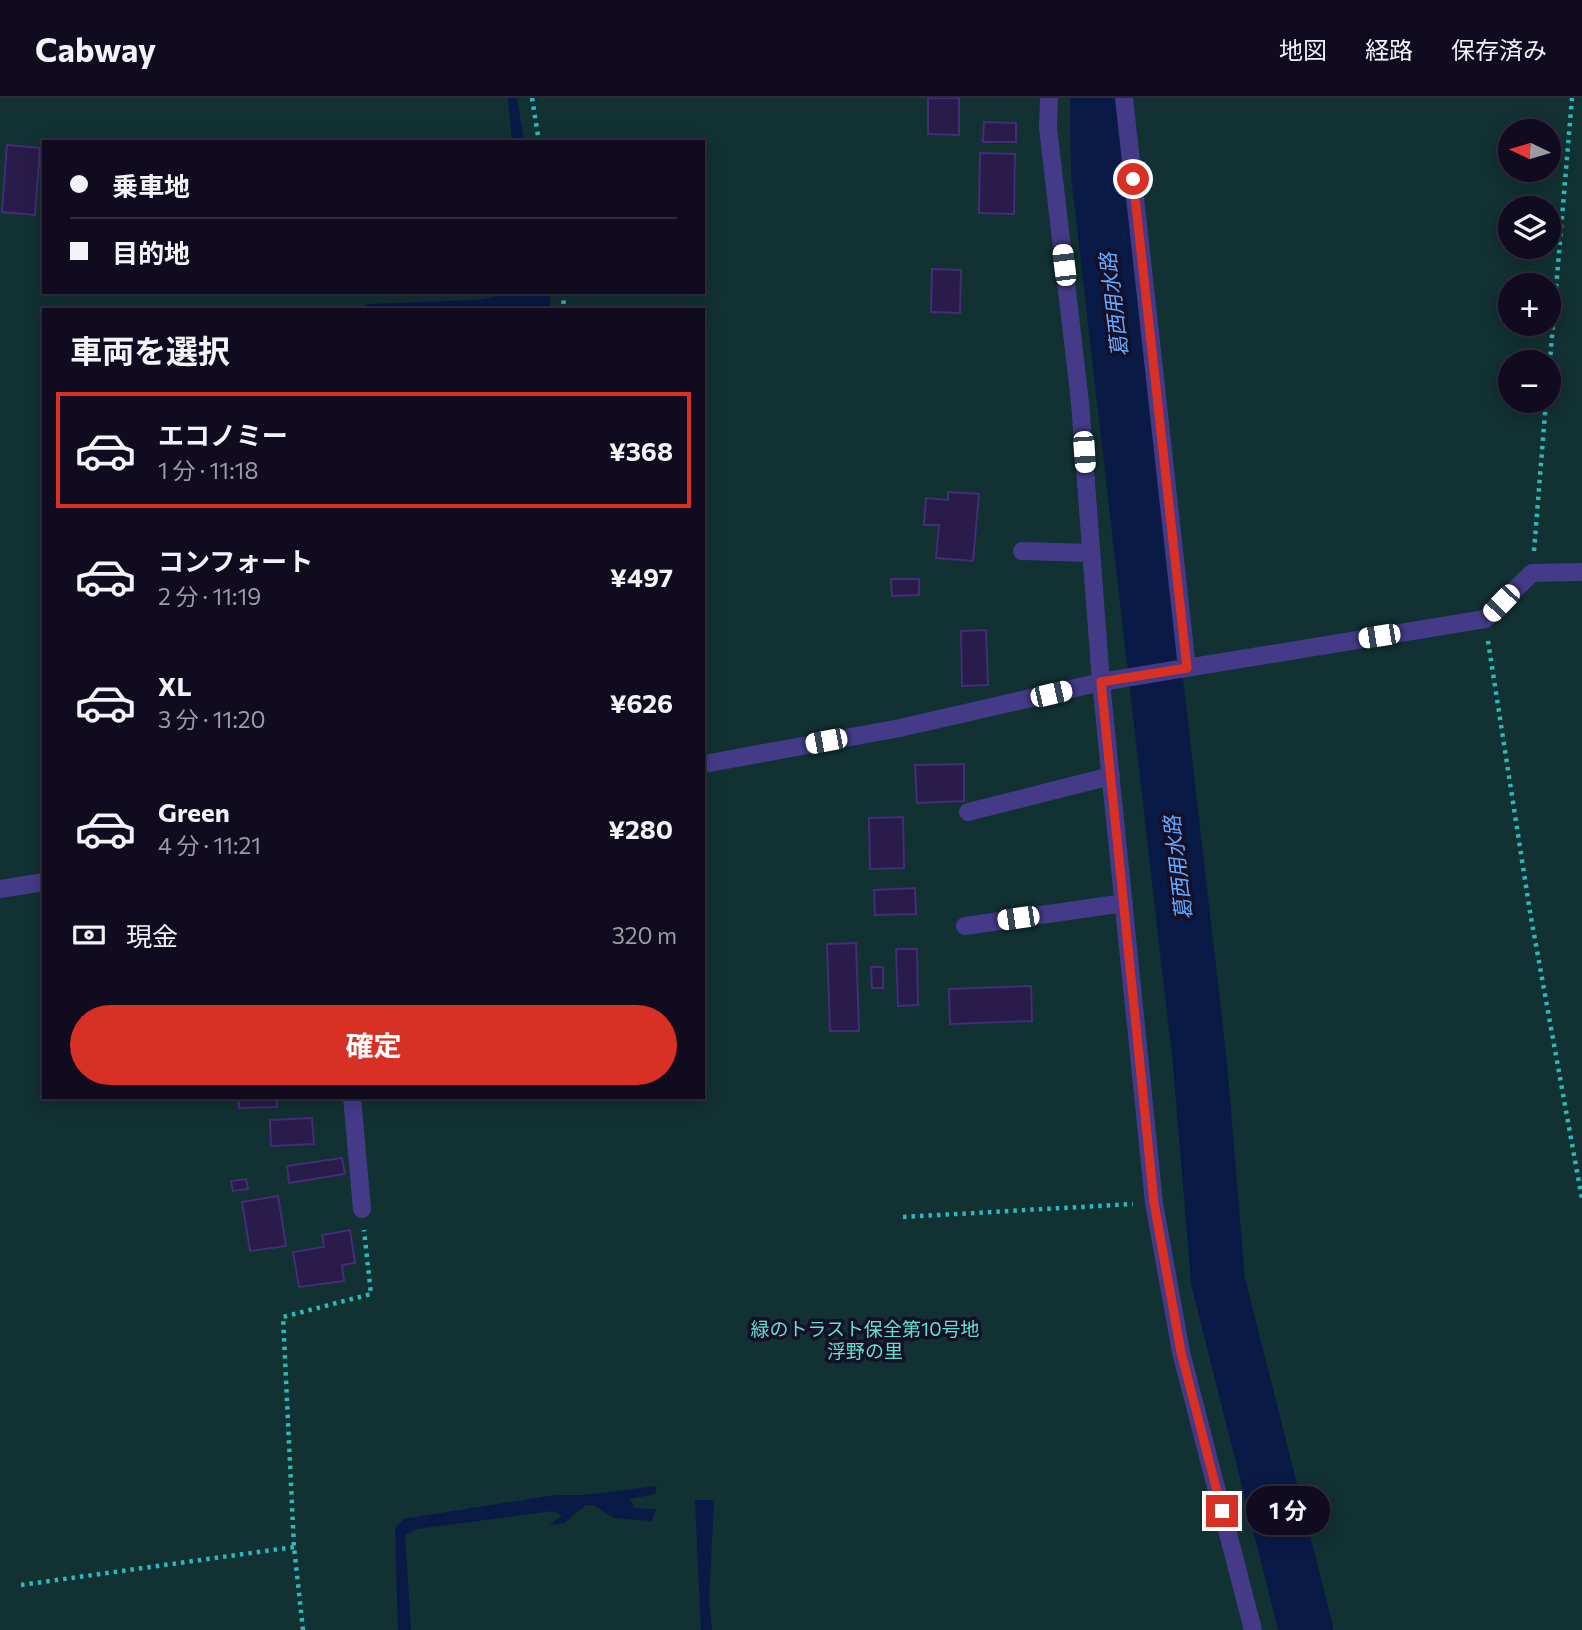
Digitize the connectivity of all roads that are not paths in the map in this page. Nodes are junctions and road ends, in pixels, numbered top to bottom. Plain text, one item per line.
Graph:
1 (1049, 98) edge
2 (1124, 98) edge
3 (1022, 551) dead end
4 (1091, 553) junction
5 (1582, 572) edge
6 (1181, 669) junction
7 (1110, 681) junction
8 (705, 764) edge
9 (1111, 776) junction
10 (968, 812) dead end
11 (42, 882) edge
12 (0, 890) edge
13 (1124, 903) junction
14 (965, 926) dead end
15 (352, 1099) edge
16 (362, 1209) road end
17 (1253, 1630) edge

1 - 4 street
2 - 6 street
3 - 4 street
4 - 7 street
5 - 6 street
6 - 7 street
7 - 8 street
7 - 9 street
9 - 10 street
9 - 13 street
11 - 12 street
13 - 14 street
13 - 17 street
15 - 16 street

